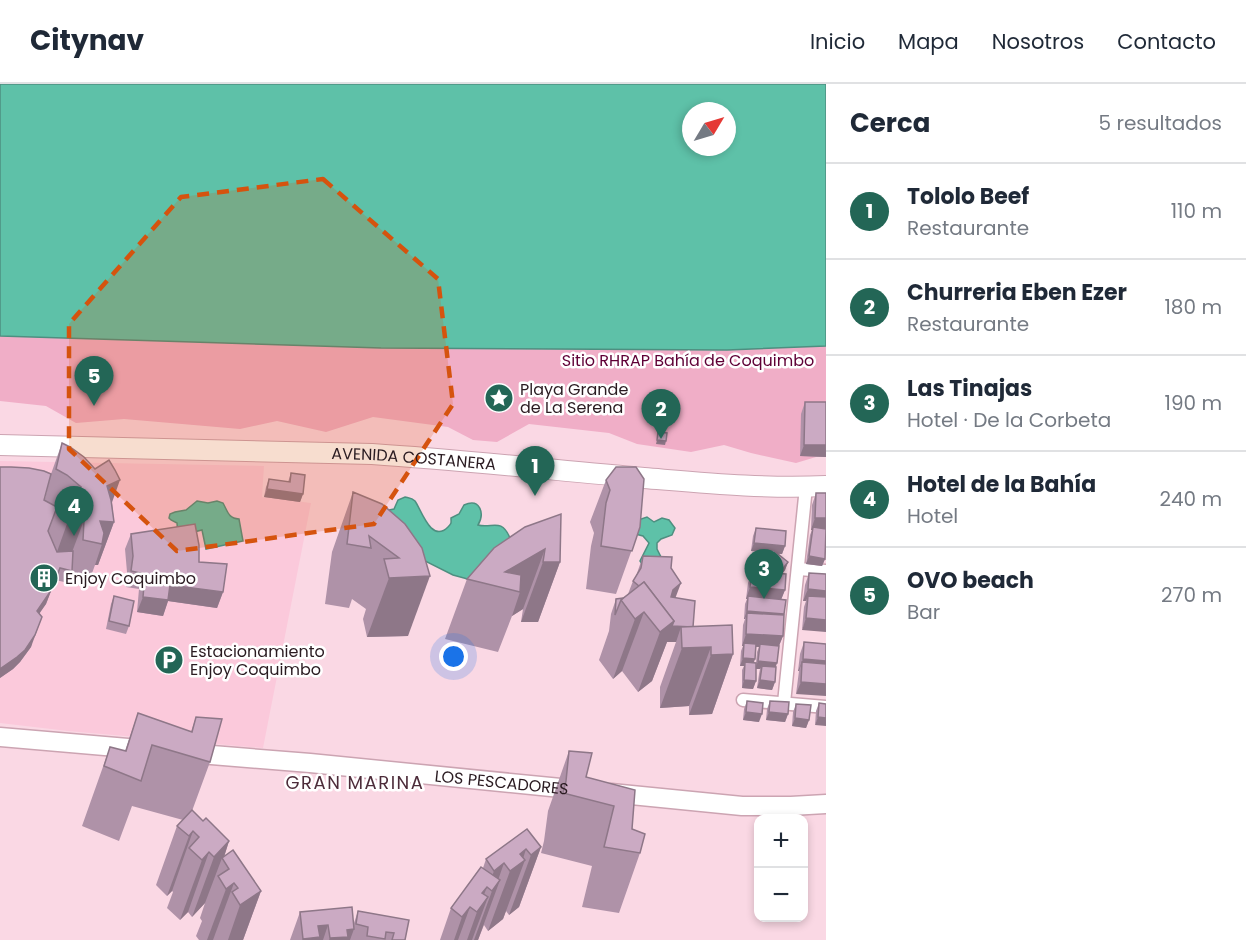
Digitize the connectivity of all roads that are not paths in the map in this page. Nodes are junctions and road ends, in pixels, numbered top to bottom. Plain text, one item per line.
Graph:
1 (0, 445) edge
2 (826, 486) edge
3 (806, 487) junction
4 (798, 569) junction
5 (826, 571) edge
6 (743, 700) dead end
7 (784, 703) junction
8 (826, 707) edge
9 (0, 737) edge
10 (826, 804) edge

1 - 3 main road, AVENIDA COSTANERA
2 - 3 main road, AVENIDA COSTANERA
3 - 4 street
4 - 5 street
4 - 7 street
6 - 7 street
7 - 8 street
9 - 10 street, LOS PESCADORES

